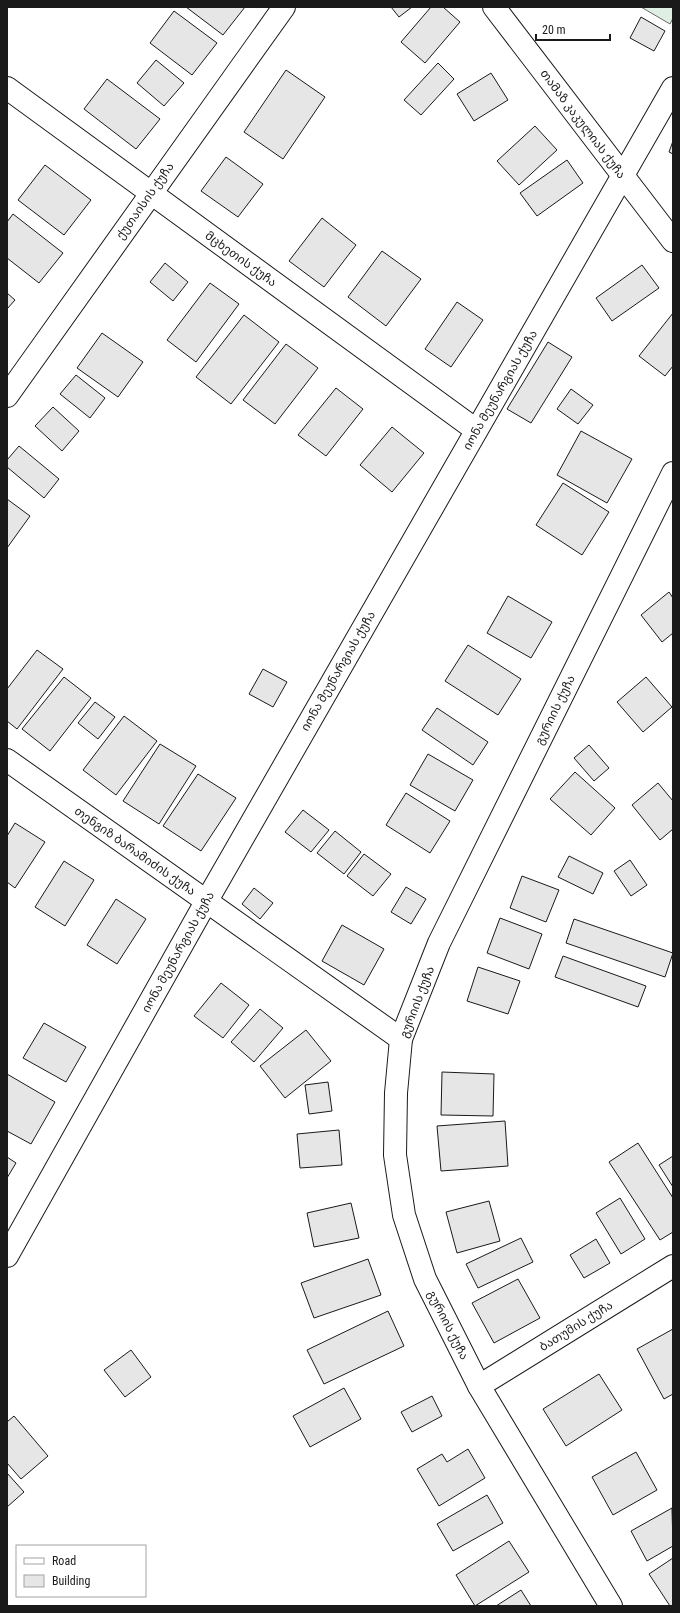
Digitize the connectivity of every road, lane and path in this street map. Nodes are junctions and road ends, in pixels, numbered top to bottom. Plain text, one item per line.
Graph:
1 (284, 7) edge
2 (494, 7) edge
3 (7, 88) edge
4 (673, 88) edge
5 (623, 177) junction
6 (151, 194) junction
7 (673, 241) edge
8 (7, 396) edge
9 (476, 430) junction
10 (673, 473) edge
11 (7, 760) edge
12 (206, 902) junction
13 (401, 1040) junction
14 (7, 1256) edge
15 (673, 1266) edge
16 (479, 1386) junction
17 (611, 1606) edge

1 - 6 main road, ქუთაისის ქუჩა
2 - 5 main road, თამაზ კაკულიას ქუჩა
3 - 6 main road, მცხეთის ქუჩა
4 - 5 main road, იონა მეუნარგიას ქუჩა
5 - 7 main road, თამაზ კაკულიას ქუჩა
5 - 9 main road, იონა მეუნარგიას ქუჩა
6 - 8 main road, ქუთაისის ქუჩა
6 - 9 main road, მცხეთის ქუჩა
9 - 12 main road, იონა მეუნარგიას ქუჩა
10 - 13 main road, გურიის ქუჩა
11 - 12 main road, თენგიზ ბარამიძის ქუჩა
12 - 13 main road, თენგიზ ბარამიძის ქუჩა
12 - 14 main road, იონა მეუნარგიას ქუჩა
13 - 16 main road, გურიის ქუჩა
15 - 16 main road, ბათუმის ქუჩა
16 - 17 main road, გურიის ქუჩა

